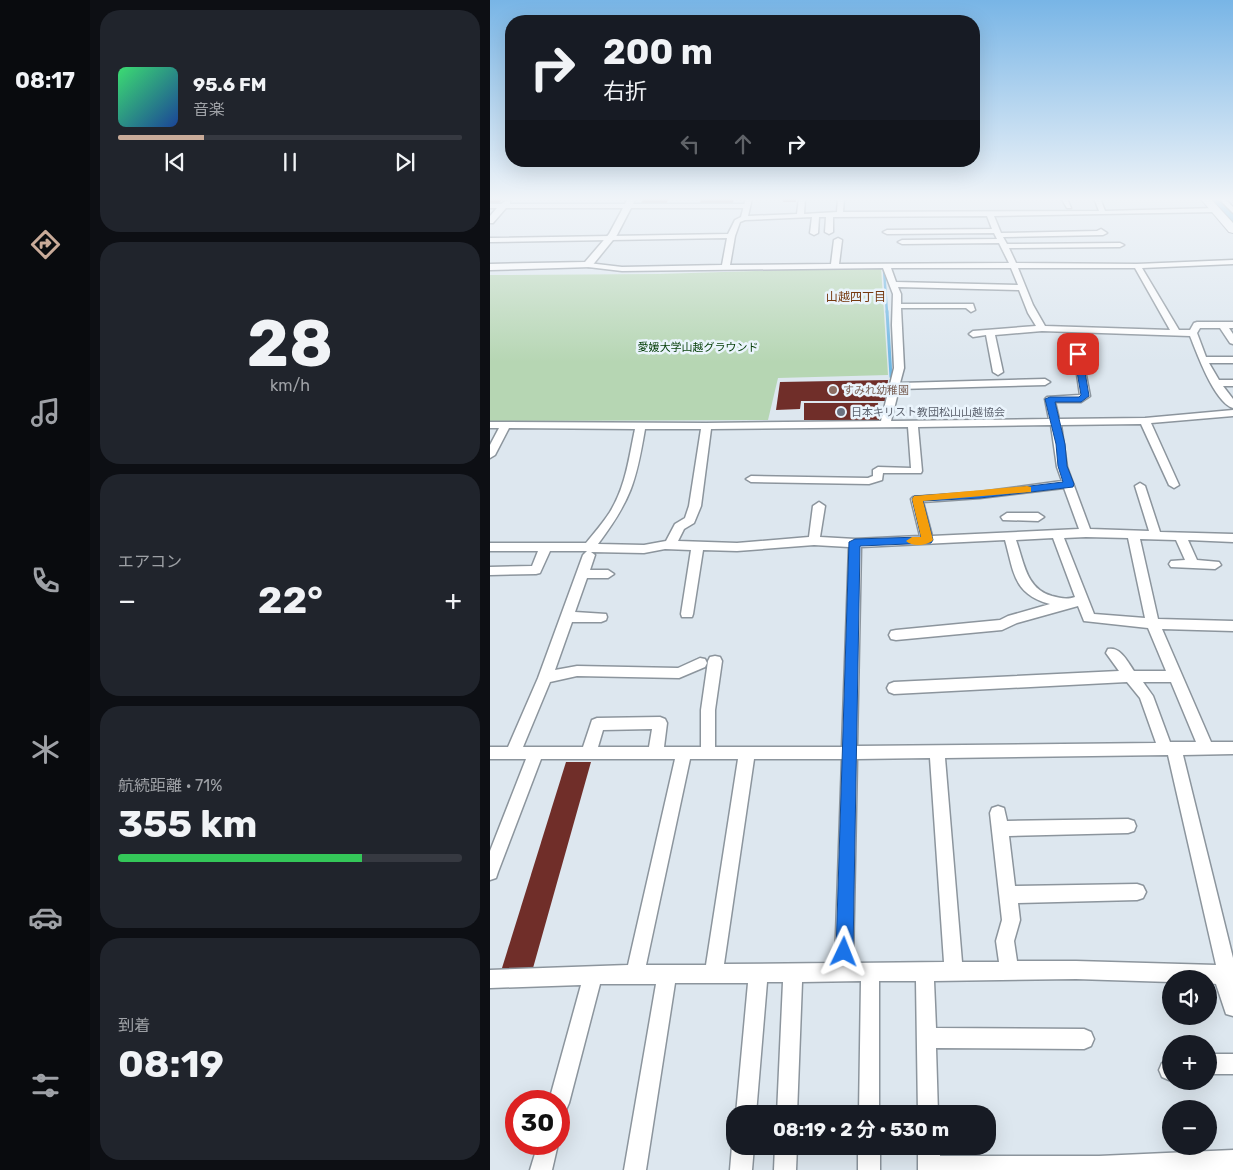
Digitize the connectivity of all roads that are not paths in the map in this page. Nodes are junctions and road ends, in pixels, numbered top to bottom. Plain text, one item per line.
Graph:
1 (599, 253) edge
2 (728, 253) edge
3 (832, 253) edge
4 (1007, 253) edge
5 (1233, 262) edge
6 (588, 265) junction
7 (886, 265) junction
8 (1013, 265) junction
9 (835, 266) junction
10 (1137, 266) junction
11 (490, 267) edge
12 (726, 267) junction
13 (894, 284) junction
14 (1022, 288) junction
15 (897, 306) junction
16 (970, 310) dead end
17 (1223, 325) junction
18 (1233, 325) edge
19 (1042, 328) junction
20 (990, 333) junction
21 (1176, 333) junction
22 (1193, 333) junction
23 (973, 334) dead end
24 (1233, 341) edge
25 (1078, 354) dead end
26 (1203, 360) junction
27 (1233, 360) edge
28 (998, 372) dead end
29 (1045, 382) dead end
30 (1217, 383) junction
31 (1233, 383) edge
32 (895, 386) junction
33 (1233, 405) edge
34 (1233, 413) edge
35 (1145, 420) junction
36 (1056, 421) junction
37 (886, 423) junction
38 (913, 423) junction
39 (490, 425) edge
40 (506, 425) junction
41 (640, 426) junction
42 (706, 426) junction
43 (490, 456) edge
44 (751, 479) dead end
45 (1069, 484) junction
46 (1174, 485) dead end
47 (1140, 486) dead end
48 (819, 506) dead end
49 (1007, 517) dead end
50 (1020, 517) junction
51 (1038, 517) dead end
52 (1086, 533) junction
53 (1057, 534) junction
54 (1026, 535) junction
55 (1133, 535) junction
56 (1009, 536) junction
57 (1156, 536) junction
58 (1181, 537) junction
59 (1233, 538) edge
60 (927, 540) junction
61 (814, 541) junction
62 (855, 542) junction
63 (670, 545) junction
64 (546, 546) junction
65 (698, 546) junction
66 (490, 547) edge
67 (589, 551) junction
68 (1175, 564) dead end
69 (1193, 564) junction
70 (1215, 565) dead end
71 (490, 571) edge
72 (582, 574) junction
73 (608, 574) dead end
74 (1082, 600) junction
75 (1066, 605) junction
76 (687, 614) dead end
77 (567, 617) junction
78 (600, 617) dead end
79 (1153, 624) junction
80 (1233, 626) edge
81 (896, 635) dead end
82 (1113, 653) dead end
83 (715, 661) dead end
84 (700, 662) dead end
85 (1129, 676) junction
86 (1175, 677) junction
87 (545, 678) junction
88 (894, 688) dead end
89 (1169, 748) junction
90 (1206, 748) junction
91 (1233, 749) edge
92 (937, 752) junction
93 (490, 753) edge
94 (513, 753) junction
95 (536, 753) junction
96 (589, 753) junction
97 (655, 753) junction
98 (684, 753) junction
99 (708, 753) junction
100 (747, 753) junction
101 (850, 753) junction
102 (1128, 826) dead end
103 (490, 872) edge
104 (1137, 892) dead end
105 (1008, 895) junction
106 (954, 971) junction
107 (1009, 971) junction
108 (793, 972) junction
109 (844, 972) junction
110 (870, 972) junction
111 (925, 972) junction
112 (758, 973) junction
113 (635, 974) junction
114 (667, 974) junction
115 (714, 974) junction
116 (1228, 974) edge
117 (593, 975) junction
118 (490, 979) edge
119 (1233, 1007) edge
120 (926, 1038) junction
121 (1084, 1039) dead end
122 (1217, 1064) edge
123 (1233, 1064) edge
124 (562, 1090) edge
125 (747, 1105) edge
126 (787, 1105) edge
127 (869, 1105) edge
128 (928, 1105) edge
129 (545, 1155) edge
130 (742, 1155) edge
131 (785, 1155) edge
132 (869, 1155) edge
133 (929, 1161) edge
134 (1233, 1161) edge
135 (541, 1170) edge
136 (635, 1170) edge
137 (741, 1170) edge
138 (784, 1170) edge
139 (869, 1170) edge

1 - 6 street
2 - 12 street
3 - 9 street
4 - 8 street
5 - 10 street
6 - 11 street
6 - 12 street
7 - 8 street
7 - 9 street
7 - 13 street
8 - 10 street
8 - 14 street
9 - 12 street
10 - 21 street
13 - 14 street
13 - 15 street
14 - 19 street
15 - 16 street
15 - 32 street
17 - 18 street
17 - 22 street
17 - 24 street
19 - 20 street
19 - 21 street
20 - 23 street
20 - 28 street
21 - 22 street
22 - 26 street
25 - 36 street
26 - 27 street
26 - 30 street
29 - 32 street
30 - 31 street
30 - 33 street
32 - 37 street
34 - 35 street
35 - 36 street
35 - 46 street
36 - 38 street
36 - 45 street
37 - 38 street
37 - 42 street
38 - 44 street
39 - 40 street
40 - 41 street
40 - 43 street
41 - 42 street
41 - 67 street
42 - 63 street
45 - 52 street
45 - 60 street
47 - 57 street
48 - 61 street
49 - 50 street
50 - 51 street
50 - 54 street
52 - 53 street
52 - 55 street
53 - 54 street
53 - 74 street
54 - 56 street
55 - 57 street
55 - 79 street
56 - 60 street
56 - 75 street
57 - 58 street
58 - 59 street
58 - 69 street
60 - 62 street
61 - 62 street
61 - 65 street
62 - 101 street
63 - 65 street
63 - 67 street
64 - 66 street
64 - 67 street
64 - 71 street
65 - 76 street
67 - 72 street
68 - 69 street
69 - 70 street
72 - 73 street
72 - 77 street
74 - 75 street
74 - 79 street
75 - 81 street
77 - 78 street
77 - 87 street
79 - 80 street
79 - 86 street
82 - 85 street
83 - 99 street
84 - 87 street
85 - 86 street
85 - 88 street
85 - 89 street
86 - 90 street
87 - 94 street
89 - 90 street
89 - 92 street
89 - 116 street
90 - 91 street
92 - 101 street
92 - 106 street
93 - 94 street
94 - 95 street
95 - 96 street
95 - 103 street
96 - 97 street
96 - 97 street
97 - 98 street
98 - 99 street
98 - 113 street
99 - 100 street
100 - 101 street
100 - 115 street
101 - 109 street
102 - 105 street
104 - 105 street
105 - 107 street
106 - 107 street
106 - 111 street
107 - 116 street
108 - 109 street
108 - 112 street
108 - 126 street
109 - 110 street
110 - 111 street
110 - 127 street
111 - 120 street
112 - 115 street
112 - 125 street
113 - 114 street
113 - 117 street
114 - 115 street
114 - 136 street
116 - 119 street
117 - 118 street
117 - 124 street
120 - 121 street
120 - 128 street
122 - 123 street
129 - 135 street
130 - 137 street
131 - 138 street
132 - 139 street
133 - 134 street

